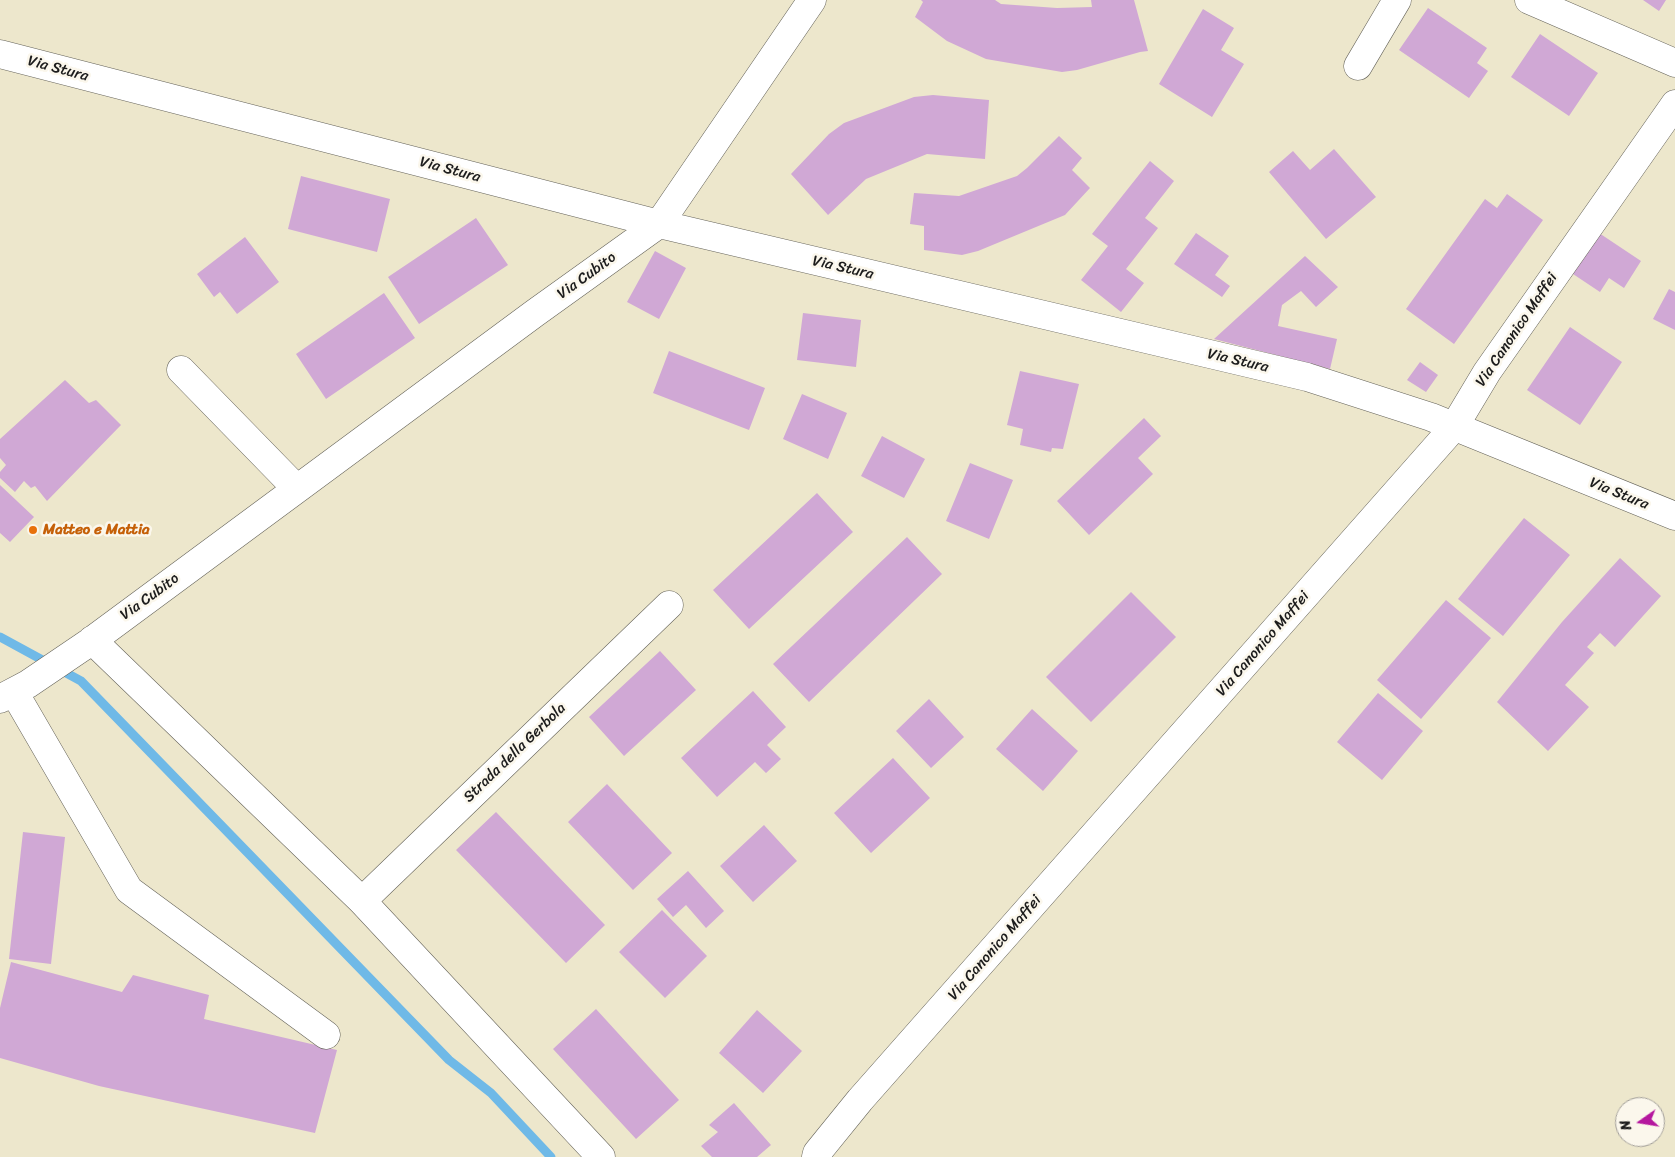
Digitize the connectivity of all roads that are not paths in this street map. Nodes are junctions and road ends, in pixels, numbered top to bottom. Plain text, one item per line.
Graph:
1 (812, 0) edge
2 (1397, 0) edge
3 (1529, 0) edge
4 (0, 54) edge
5 (1675, 63) edge
6 (1358, 66) dead end
7 (1675, 104) edge
8 (659, 224) junction
9 (181, 370) dead end
10 (1454, 427) junction
11 (297, 489) junction
12 (1675, 516) edge
13 (668, 605) dead end
14 (91, 641) junction
15 (14, 692) edge
16 (362, 901) junction
17 (326, 1035) dead end
18 (601, 1157) edge
19 (816, 1157) edge

1 - 8 street, Via Cubito
2 - 6 street
3 - 5 street
4 - 8 street, Via Stura
7 - 10 street, Via Canonico Maffei
8 - 10 street, Via Stura
8 - 11 street, Via Cubito
9 - 11 street
10 - 12 street, Via Stura
10 - 19 street, Via Canonico Maffei
11 - 14 street, Via Cubito
13 - 16 street, Strada della Gerbola
14 - 15 street, Via Cubito
14 - 16 street
15 - 17 street
16 - 18 street

